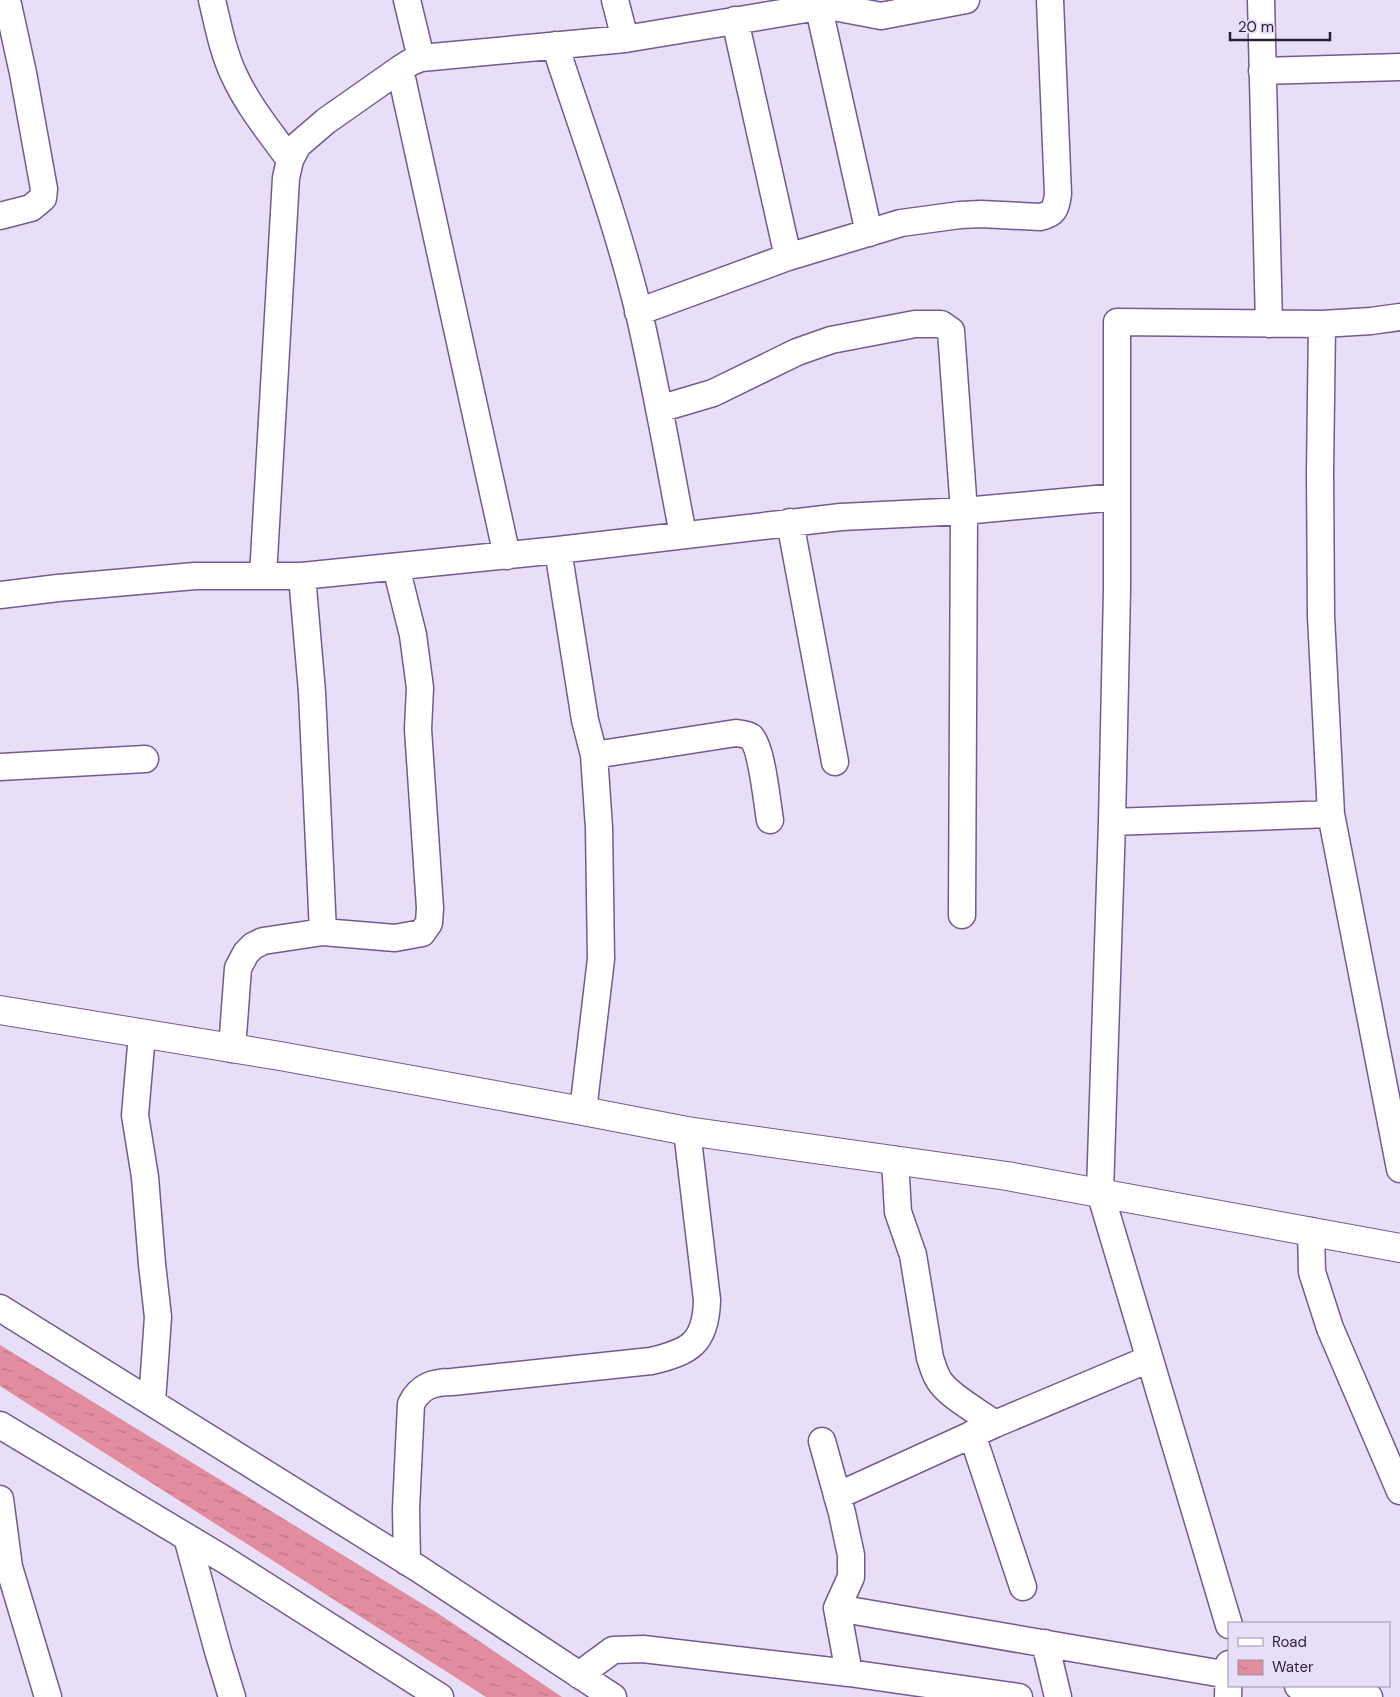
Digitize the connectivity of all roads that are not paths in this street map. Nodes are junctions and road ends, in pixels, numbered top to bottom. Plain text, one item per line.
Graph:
1 (7, 0) edge
2 (212, 0) edge
3 (407, 0) edge
4 (615, 0) edge
5 (966, 0) edge
6 (1050, 0) edge
7 (1261, 0) edge
8 (821, 2) edge
9 (735, 20) junction
10 (625, 39) junction
11 (555, 45) junction
12 (410, 63) junction
13 (1400, 67) edge
14 (1262, 71) junction
15 (290, 160) junction
16 (0, 216) edge
17 (869, 233) junction
18 (788, 257) junction
19 (638, 312) junction
20 (1400, 317) edge
21 (1269, 324) junction
22 (1322, 324) junction
23 (659, 409) junction
24 (1117, 497) junction
25 (964, 511) junction
26 (790, 522) junction
27 (683, 535) junction
28 (558, 550) junction
29 (507, 556) junction
30 (396, 567) junction
31 (263, 576) junction
32 (302, 576) junction
33 (0, 595) edge
34 (594, 755) junction
35 (145, 759) dead end
36 (835, 762) dead end
37 (0, 767) edge
38 (1331, 814) junction
39 (770, 820) dead end
40 (1112, 822) junction
41 (962, 915) dead end
42 (323, 932) junction
43 (0, 1010) edge
44 (142, 1034) junction
45 (232, 1049) junction
46 (583, 1111) junction
47 (687, 1131) junction
48 (895, 1160) junction
49 (1400, 1169) edge
50 (1100, 1192) junction
51 (1311, 1232) junction
52 (1400, 1248) edge
53 (0, 1308) edge
54 (1149, 1359) junction
55 (152, 1402) junction
56 (0, 1425) edge
57 (983, 1429) junction
58 (822, 1441) dead end
59 (1400, 1491) edge
60 (837, 1496) junction
61 (0, 1499) edge
62 (187, 1537) junction
63 (407, 1562) junction
64 (1023, 1587) dead end
65 (838, 1616) junction
66 (1228, 1622) edge
67 (1045, 1644) junction
68 (848, 1668) junction
69 (580, 1675) junction
70 (1228, 1675) edge
71 (1304, 1687) edge
72 (48, 1697) edge
73 (232, 1697) edge
74 (440, 1697) edge
75 (613, 1697) edge
76 (1019, 1697) edge
77 (1058, 1697) edge
78 (1369, 1697) edge

1 - 16 street
2 - 15 street
3 - 12 street
4 - 10 street
5 - 8 street
6 - 17 street
7 - 14 street
8 - 9 street
8 - 17 street
9 - 10 street
9 - 18 street
10 - 11 street
11 - 12 street
11 - 19 street
12 - 15 street
12 - 29 street
13 - 14 street
14 - 21 street
15 - 31 street
17 - 18 street
18 - 19 street
19 - 23 street
20 - 22 street
21 - 22 street
21 - 24 street
22 - 38 street
23 - 25 street
23 - 27 street
24 - 25 street
24 - 40 street
25 - 26 street
25 - 41 street
26 - 27 street
26 - 36 street
27 - 28 street
28 - 29 street
28 - 34 street
29 - 30 street
30 - 32 street
30 - 42 street
31 - 32 street
31 - 33 street
32 - 42 street
34 - 39 street
34 - 46 street
35 - 37 street
38 - 40 street
38 - 49 street
40 - 50 street
42 - 45 street
43 - 44 street
44 - 45 street
44 - 55 street
45 - 46 street
46 - 47 street
47 - 48 street
47 - 63 street
48 - 50 street
48 - 57 street
50 - 51 street
50 - 54 street
51 - 52 street
51 - 59 street
53 - 55 street
54 - 57 street
54 - 66 street
55 - 63 street
56 - 62 street
57 - 60 street
57 - 64 street
58 - 60 street
60 - 65 street
61 - 72 street
62 - 73 street
62 - 74 street
63 - 69 street
65 - 67 street
65 - 68 street
67 - 70 street
67 - 77 street
68 - 69 street
68 - 76 street
69 - 75 street
71 - 78 street

